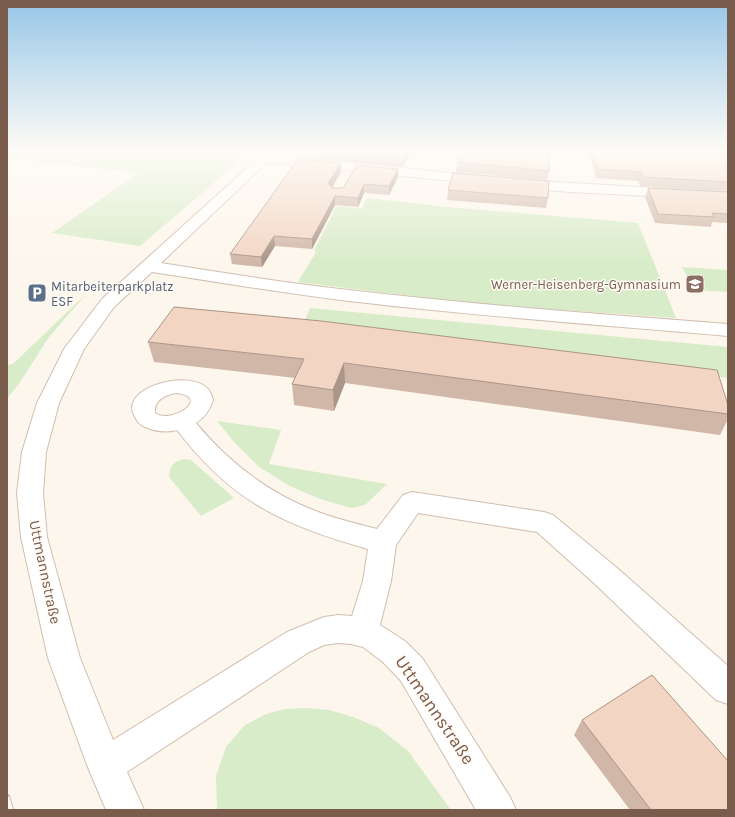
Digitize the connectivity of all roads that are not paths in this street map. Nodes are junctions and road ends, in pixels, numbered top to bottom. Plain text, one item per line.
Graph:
1 (231, 188) edge
2 (573, 188) edge
3 (728, 196) edge
4 (148, 266) junction
5 (728, 330) edge
6 (182, 421) dead end
7 (382, 542) junction
8 (363, 632) junction
9 (728, 688) edge
10 (105, 765) junction
11 (125, 810) edge
12 (497, 810) edge

1 - 4 street, Uttmannstraße
2 - 3 street
4 - 5 street
4 - 10 street, Uttmannstraße
6 - 7 street
7 - 8 street
7 - 9 street
8 - 10 street, Uttmannstraße
8 - 12 street, Uttmannstraße
10 - 11 street, Uttmannstraße

